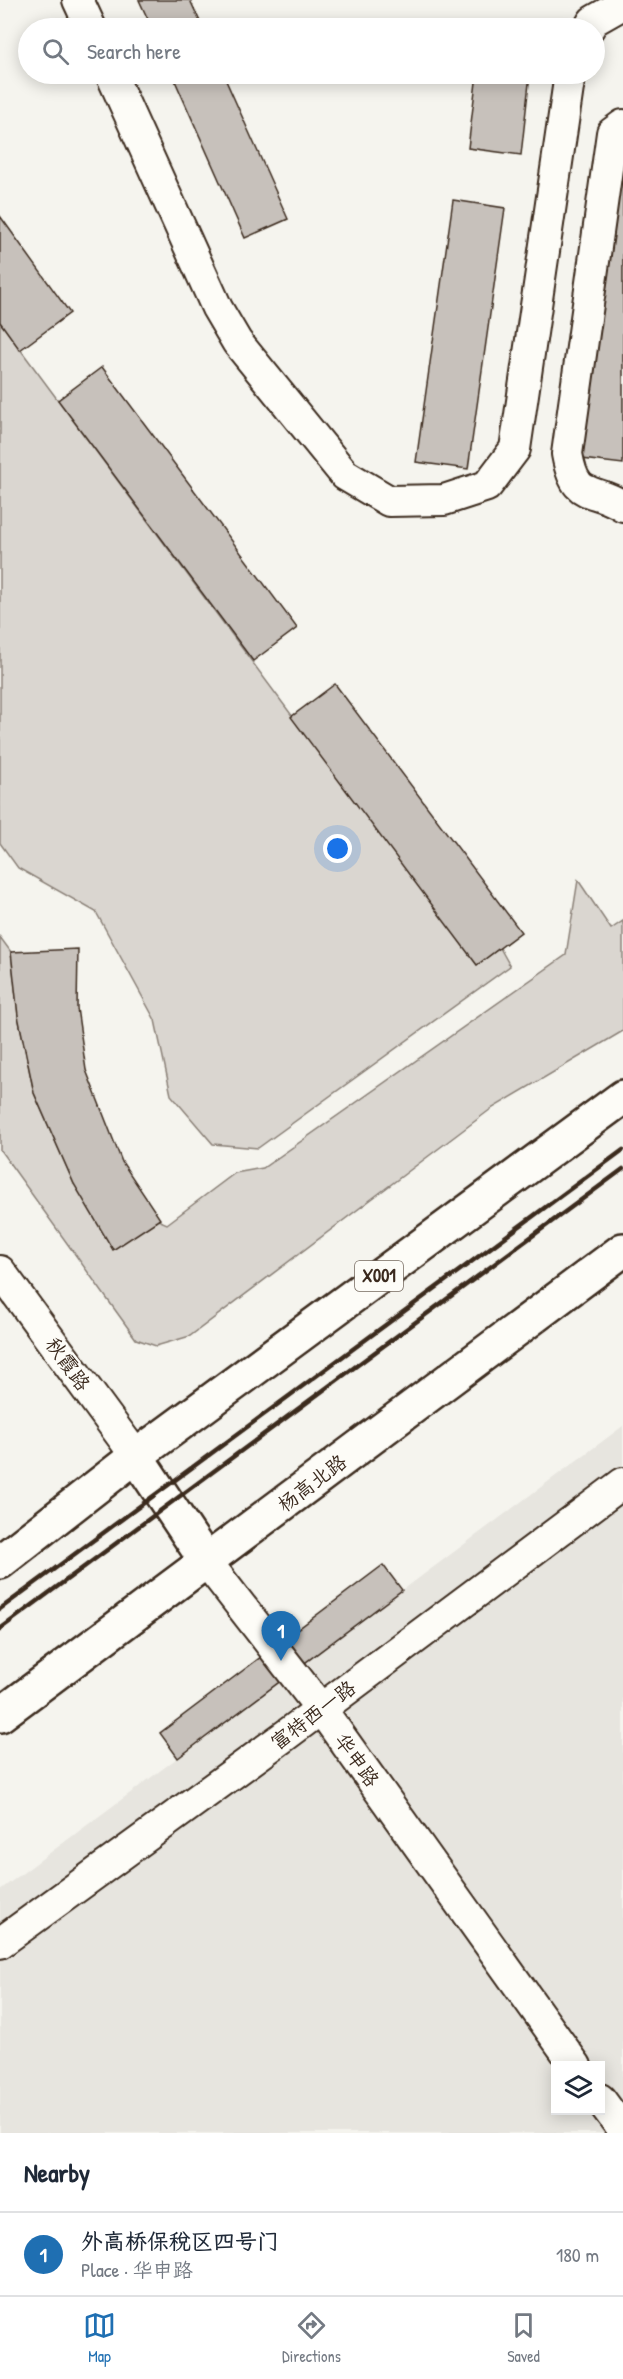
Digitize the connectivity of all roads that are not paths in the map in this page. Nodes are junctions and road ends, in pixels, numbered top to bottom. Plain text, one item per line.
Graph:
1 (78, 0) edge
2 (623, 4) edge
3 (86, 18) edge
4 (598, 18) edge
5 (115, 84) edge
6 (569, 84) edge
7 (623, 125) edge
8 (623, 506) edge
9 (623, 1097) edge
10 (623, 1250) edge
11 (0, 1271) edge
12 (136, 1456) junction
13 (623, 1483) edge
14 (206, 1561) junction
15 (0, 1562) edge
16 (321, 1709) junction
17 (0, 1715) edge
18 (0, 1943) edge
19 (572, 2061) edge
20 (605, 2106) edge
21 (623, 2130) edge

1 - 3 street
2 - 4 street
5 - 6 street
7 - 8 street
9 - 12 main road, X001
10 - 14 main road, 杨高北路
11 - 12 street, 秋霞路
12 - 14 main road, 华申路
12 - 15 main road, X001
13 - 16 street, 富特西一路
14 - 16 street, 华申路
14 - 17 main road, 杨高北路
16 - 18 street, 富特西一路
16 - 19 street, 华申路
20 - 21 street

